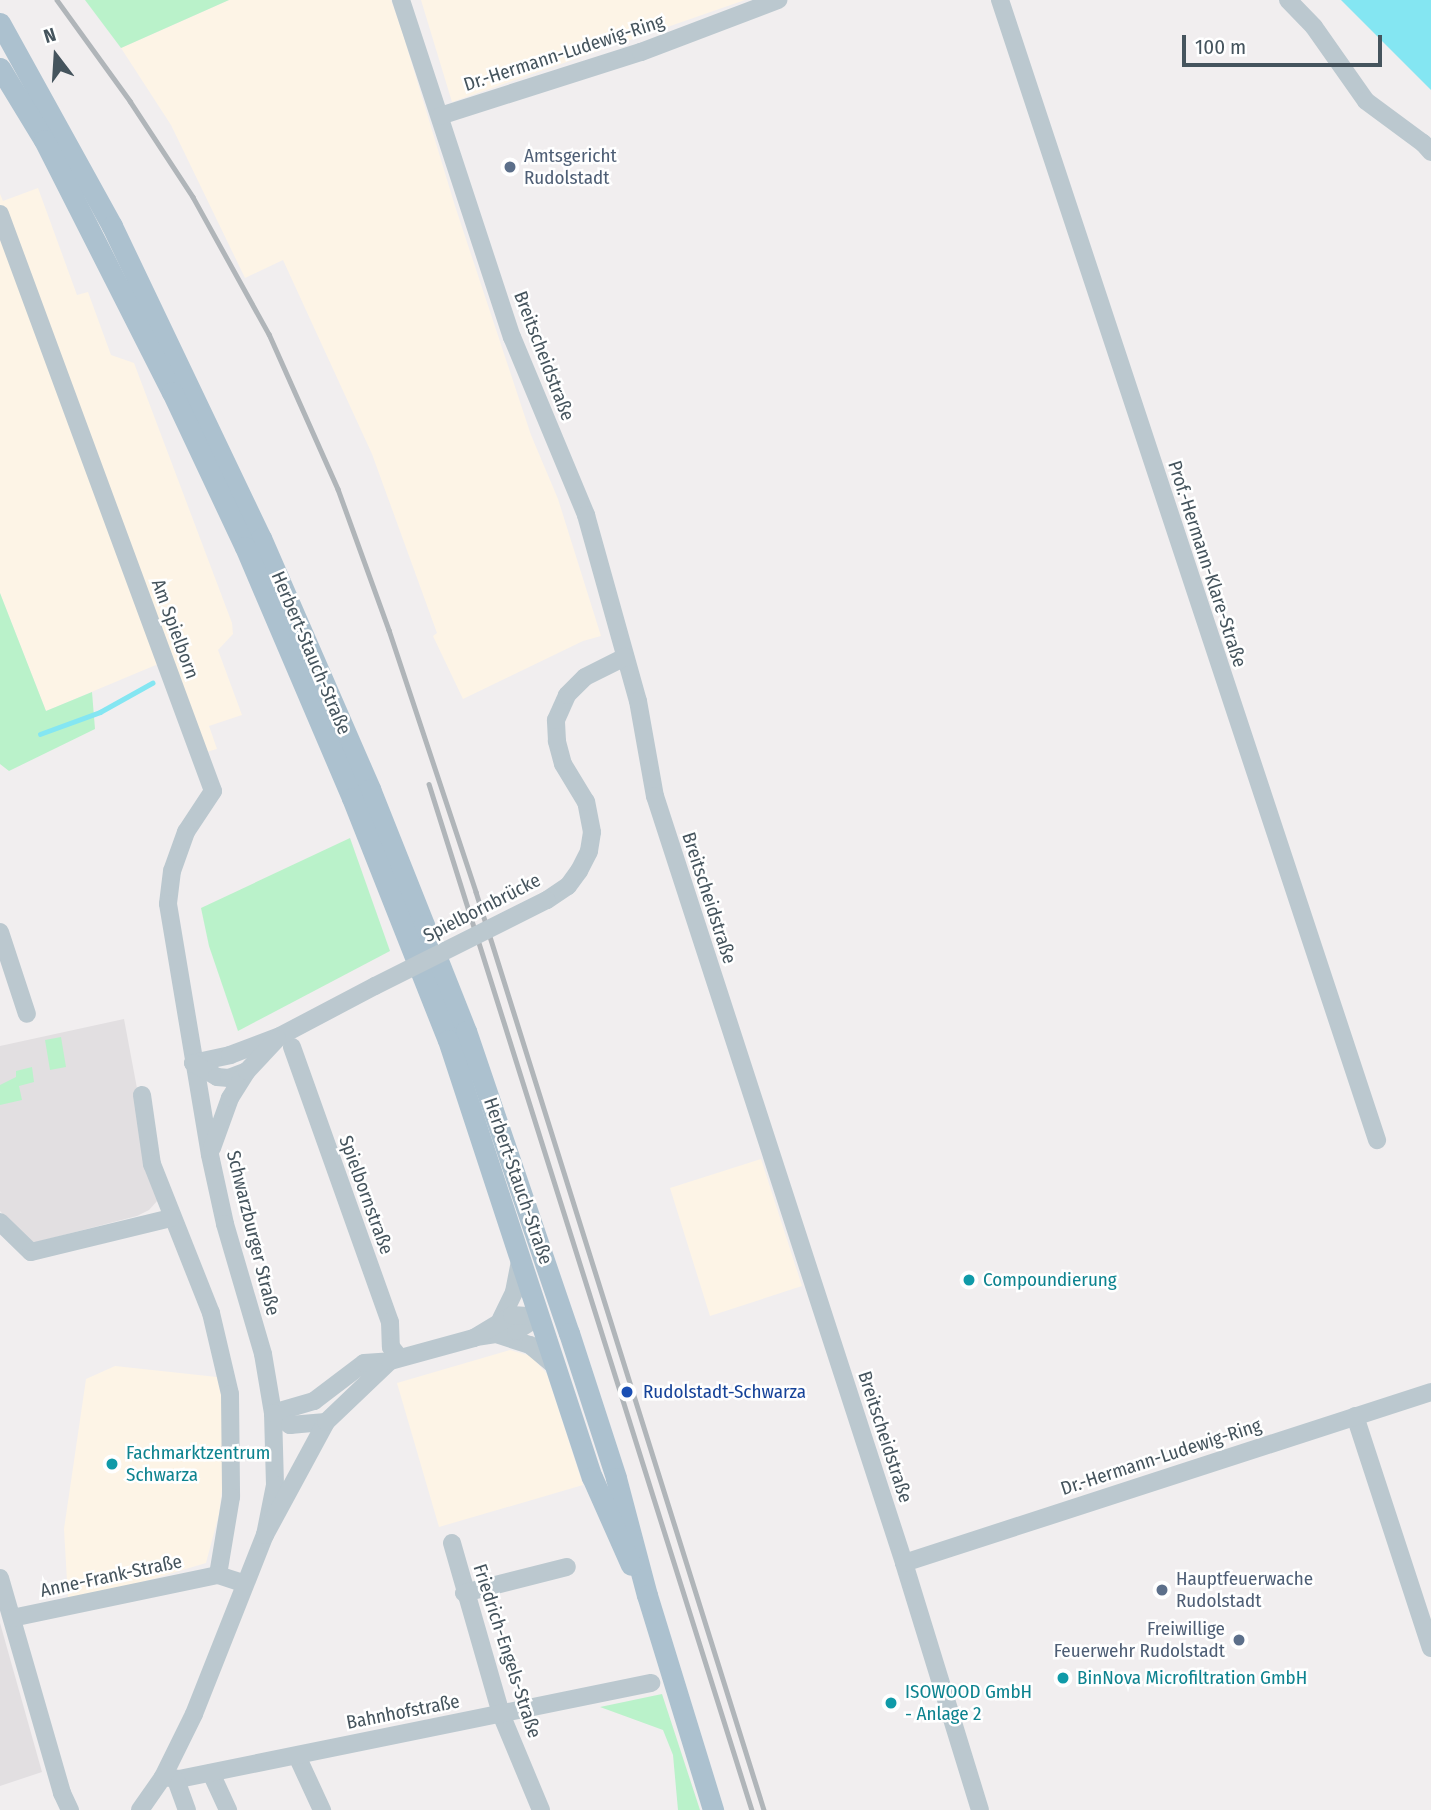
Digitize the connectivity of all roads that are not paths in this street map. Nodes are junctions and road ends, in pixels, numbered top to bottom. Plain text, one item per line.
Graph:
1 (401, 0) edge
2 (778, 0) edge
3 (1000, 0) edge
4 (1289, 0) edge
5 (0, 23) edge
6 (0, 68) edge
7 (440, 116) junction
8 (1431, 152) edge
9 (0, 214) edge
10 (625, 657) junction
11 (0, 932) edge
12 (27, 1014) dead end
13 (286, 1041) junction
14 (193, 1063) junction
15 (247, 1071) junction
16 (142, 1095) dead end
17 (1377, 1140) dead end
18 (210, 1155) junction
19 (171, 1218) junction
20 (0, 1222) edge
21 (520, 1261) junction
22 (561, 1309) junction
23 (538, 1317) junction
24 (500, 1327) junction
25 (395, 1359) junction
26 (554, 1364) junction
27 (1431, 1392) edge
28 (273, 1413) junction
29 (1355, 1416) junction
30 (326, 1422) junction
31 (265, 1535) junction
32 (452, 1544) dead end
33 (904, 1563) junction
34 (568, 1567) dead end
35 (218, 1575) junction
36 (0, 1578) edge
37 (245, 1584) junction
38 (464, 1593) junction
39 (647, 1595) junction
40 (12, 1618) junction
41 (1431, 1648) edge
42 (651, 1683) dead end
43 (501, 1714) junction
44 (297, 1756) junction
45 (211, 1773) junction
46 (169, 1778) junction
47 (70, 1810) edge
48 (139, 1810) edge
49 (187, 1810) edge
50 (228, 1810) edge
51 (322, 1810) edge
52 (541, 1810) edge
53 (713, 1810) edge
54 (980, 1810) edge

1 - 7 street, Breitscheidstraße
2 - 7 street, Dr.-Hermann-Ludewig-Ring
3 - 17 street, Prof.-Hermann-Klare-Straße
4 - 8 street
5 - 22 main road, Herbert-Stauch-Straße
6 - 21 main road, Herbert-Stauch-Straße
7 - 10 street, Breitscheidstraße
9 - 14 street, Am Spielborn
10 - 13 street, Spielbornbrücke, bridge
10 - 33 street, Breitscheidstraße
11 - 12 street
13 - 14 street, Spielbornbrücke
13 - 15 street, Spielbornbrücke
13 - 25 street, Spielbornstraße
14 - 15 street
14 - 18 street, Schwarzburger Straße
15 - 18 street, Spielbornbrücke
16 - 19 street
18 - 28 street, Schwarzburger Straße
19 - 20 street
19 - 35 street
21 - 23 main road, Herbert-Stauch-Straße
21 - 24 street
22 - 23 main road
22 - 39 main road, Herbert-Stauch-Straße
23 - 24 street
23 - 26 main road, Herbert-Stauch-Straße
24 - 25 street, Schwarzburger Straße
24 - 26 street
25 - 28 street, Schwarzburger Straße
25 - 30 street, Schwarzburger Straße
26 - 39 main road, Herbert-Stauch-Straße
27 - 29 street, Dr.-Hermann-Ludewig-Ring
28 - 30 street
28 - 31 street, Schwarzburger Straße
29 - 33 street, Dr.-Hermann-Ludewig-Ring
29 - 41 street
30 - 31 street, Schwarzburger Straße
31 - 37 street, Schwarzburger Straße
32 - 38 street, Friedrich-Engels-Straße
33 - 54 street, Breitscheidstraße
34 - 38 street
35 - 37 street
35 - 40 street, Anne-Frank-Straße
36 - 40 street
37 - 46 street, Schwarzburger Straße
38 - 43 street, Friedrich-Engels-Straße
39 - 53 main road
40 - 47 street
42 - 43 street, Bahnhofstraße
43 - 44 street, Bahnhofstraße
43 - 52 street, Friedrich-Engels-Straße
44 - 45 street, Bahnhofstraße
44 - 51 street
45 - 46 street, Bahnhofstraße
45 - 50 street
46 - 48 street, Schwarzburger Straße
46 - 49 street

